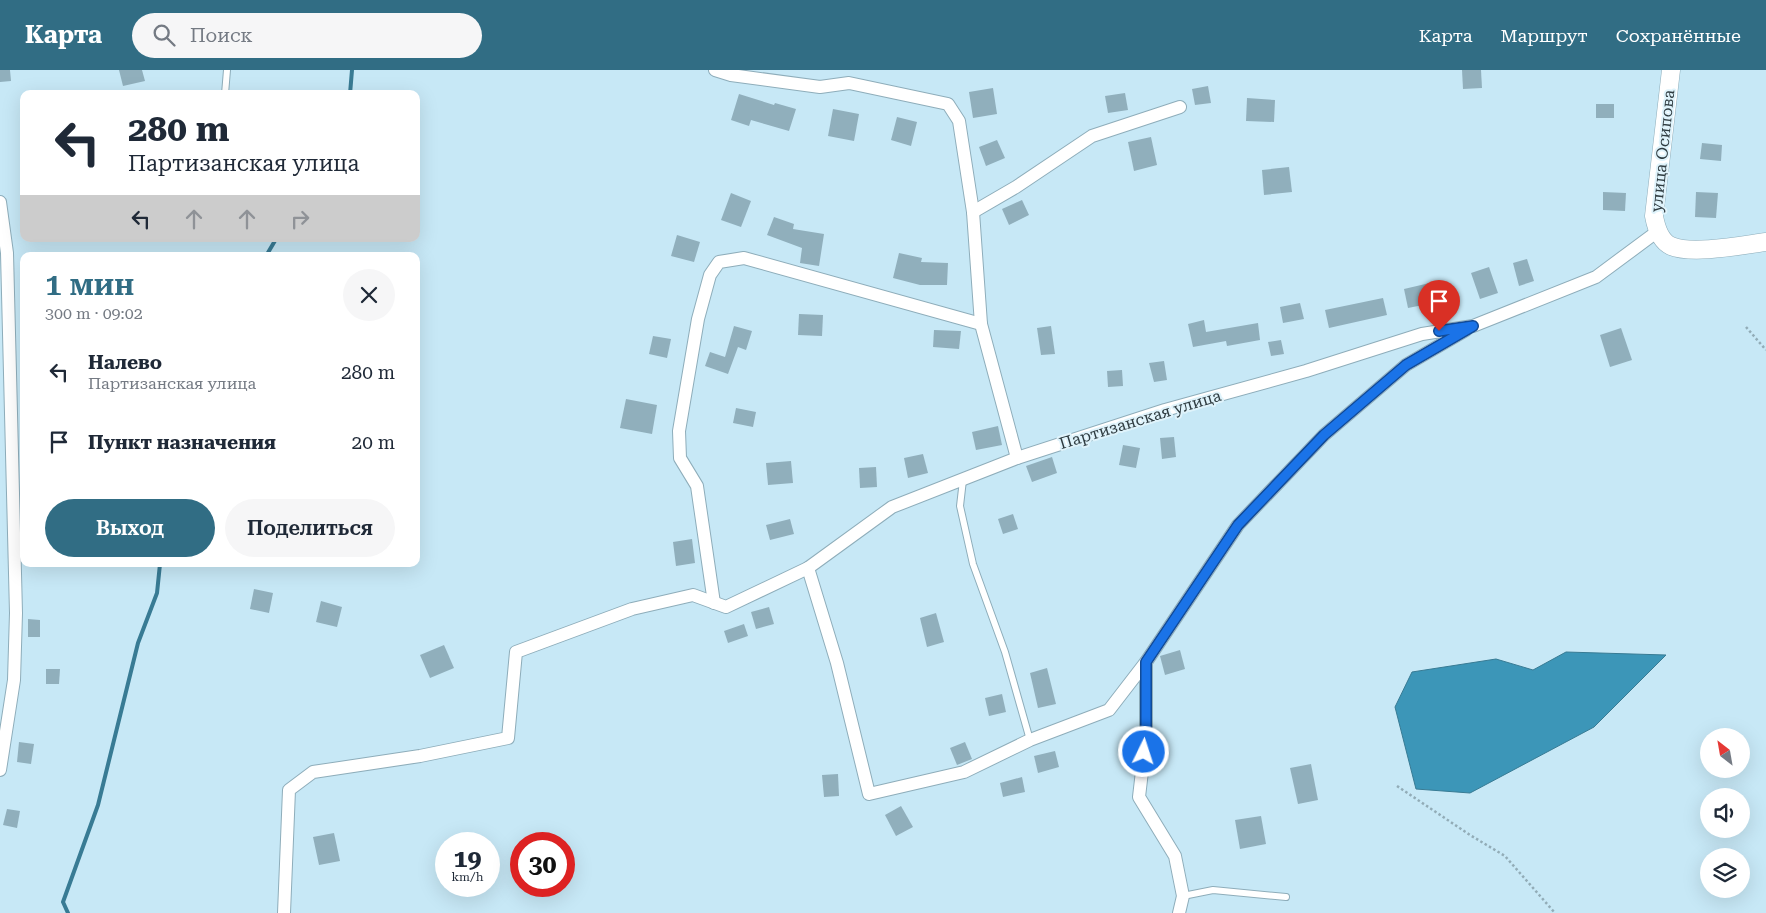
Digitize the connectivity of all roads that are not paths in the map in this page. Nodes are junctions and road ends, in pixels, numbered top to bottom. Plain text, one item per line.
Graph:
1 (227, 70) edge
2 (714, 70) edge
3 (1671, 70) edge
4 (225, 90) edge
5 (1180, 107) dead end
6 (0, 202) edge
7 (973, 212) junction
8 (1658, 231) junction
9 (1766, 242) edge
10 (982, 324) junction
11 (1473, 326) junction
12 (1017, 458) junction
13 (964, 479) junction
14 (808, 568) junction
15 (714, 602) junction
16 (1146, 662) junction
17 (1030, 740) junction
18 (0, 770) edge
19 (1183, 896) junction
20 (1286, 897) dead end
21 (284, 913) edge
22 (1180, 913) edge

1 - 4 lane
2 - 7 street
3 - 8 main road, улица Осипова
5 - 7 street
6 - 18 street
7 - 10 street
8 - 9 main road
8 - 11 street, Партизанская улица
10 - 12 street
10 - 15 street
11 - 12 street, Партизанская улица
11 - 16 street
12 - 13 street, Партизанская улица
13 - 14 street, Партизанская улица
13 - 17 lane
14 - 15 street, Партизанская улица
14 - 17 street
15 - 21 street, Партизанская улица
16 - 17 street
16 - 19 street
19 - 20 lane
19 - 22 street

